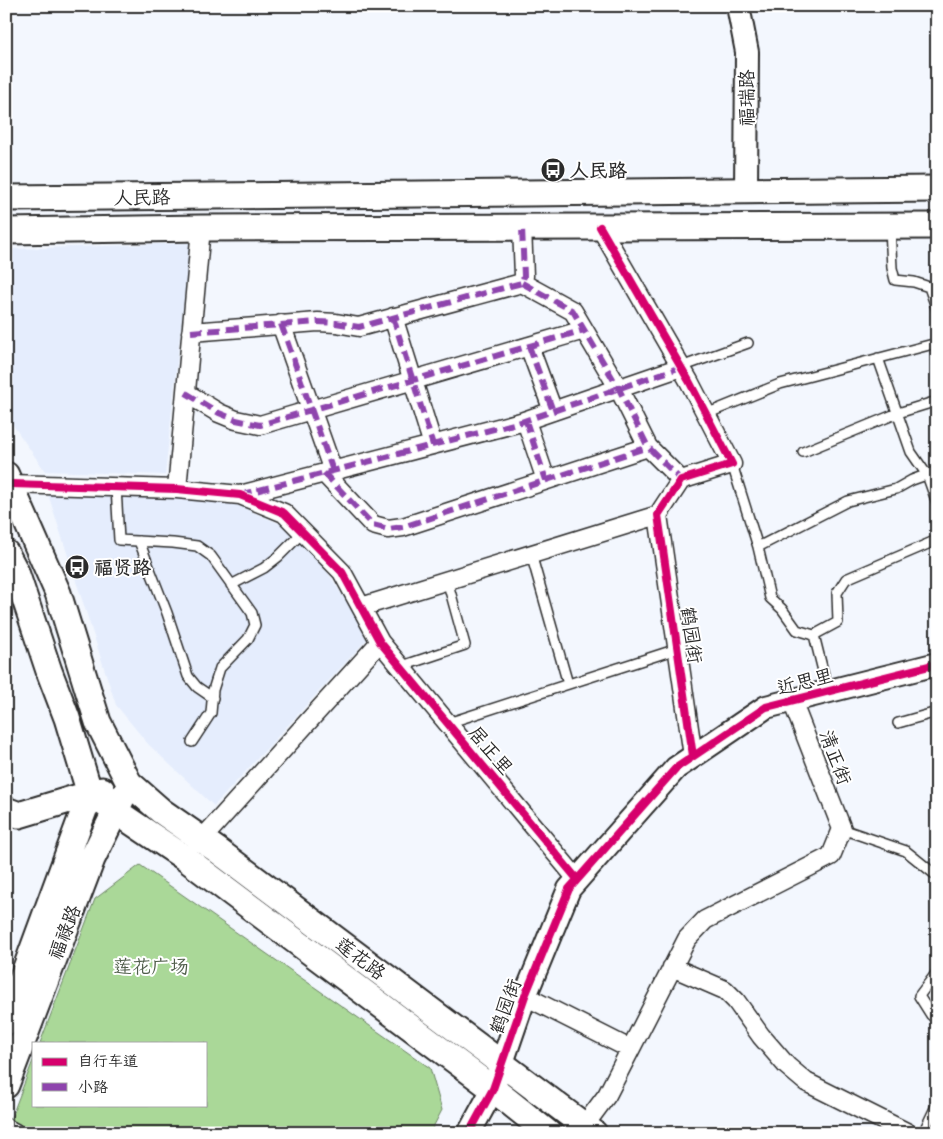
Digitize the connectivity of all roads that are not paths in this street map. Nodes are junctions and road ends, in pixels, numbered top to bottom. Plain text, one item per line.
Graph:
1 (738, 6) edge
2 (937, 189) edge
3 (746, 191) junction
4 (6, 198) edge
5 (890, 226) junction
6 (937, 226) edge
7 (522, 227) junction
8 (600, 227) junction
9 (200, 228) junction
10 (11, 230) edge
11 (522, 282) junction
12 (937, 310) edge
13 (393, 318) junction
14 (281, 324) junction
15 (584, 330) junction
16 (191, 332) junction
17 (748, 343) dead end
18 (937, 343) edge
19 (529, 346) junction
20 (878, 358) junction
21 (681, 367) junction
22 (413, 380) junction
23 (619, 389) junction
24 (186, 393) junction
25 (937, 401) edge
26 (311, 410) junction
27 (553, 411) junction
28 (898, 413) junction
29 (706, 414) junction
30 (526, 420) junction
31 (433, 445) junction
32 (648, 447) junction
33 (803, 452) dead end
34 (732, 464) junction
35 (937, 471) edge
36 (328, 472) junction
37 (927, 475) junction
38 (9, 479) edge
39 (546, 480) junction
40 (681, 480) junction
41 (116, 487) junction
42 (177, 489) junction
43 (240, 495) junction
44 (937, 503) edge
45 (658, 515) junction
46 (303, 532) junction
47 (937, 540) edge
48 (139, 541) junction
49 (758, 547) junction
50 (6, 553) edge
51 (531, 554) junction
52 (447, 580) junction
53 (231, 585) junction
54 (361, 607) junction
55 (814, 635) junction
56 (380, 642) junction
57 (677, 649) junction
58 (937, 664) edge
59 (402, 666) junction
60 (568, 684) junction
61 (828, 692) junction
62 (213, 698) junction
63 (792, 701) junction
64 (937, 712) edge
65 (898, 723) dead end
66 (448, 724) junction
67 (192, 742) dead end
68 (693, 756) junction
69 (129, 783) junction
70 (90, 794) junction
71 (116, 811) junction
72 (12, 812) edge
73 (842, 829) junction
74 (202, 839) junction
75 (937, 876) edge
76 (577, 879) junction
77 (672, 967) junction
78 (937, 972) edge
79 (525, 996) junction
80 (937, 1020) edge
81 (6, 1022) edge
82 (630, 1049) junction
83 (502, 1064) junction
84 (6, 1085) edge
85 (493, 1089) junction
86 (937, 1104) edge
87 (6, 1128) edge
88 (589, 1130) edge
89 (15, 1133) edge
90 (469, 1133) edge
91 (548, 1133) edge
92 (908, 1133) edge
93 (923, 1133) edge

1 - 3 street, 福瑞路
2 - 3 main road, 人民路
3 - 4 main road, 人民路
5 - 6 main road, 人民路
5 - 8 main road, 人民路
5 - 12 lane
7 - 8 main road, 人民路
7 - 9 main road, 人民路
7 - 11 street
8 - 21 street
9 - 10 main road, 人民路
9 - 16 street
11 - 13 street
11 - 15 street
13 - 14 street
13 - 22 street
14 - 16 street
14 - 26 street
15 - 19 street
15 - 23 street
16 - 24 street
17 - 21 lane
18 - 20 lane
19 - 22 street
19 - 27 street
20 - 28 lane
20 - 29 lane
21 - 23 street
21 - 29 street
22 - 26 street
22 - 31 street
23 - 27 street
23 - 32 street
24 - 26 street
24 - 42 street
25 - 28 lane
26 - 36 street
27 - 30 street
28 - 33 lane
28 - 37 lane
29 - 34 street
30 - 31 street
30 - 39 street
31 - 36 street
32 - 39 street
32 - 40 street
34 - 40 street
34 - 49 lane
35 - 37 lane
36 - 39 street
36 - 43 street
37 - 44 lane
37 - 49 lane
38 - 41 street
38 - 69 main road
40 - 45 street
41 - 42 street
41 - 48 lane
42 - 43 street
43 - 46 street, 居正里
45 - 51 street
45 - 57 street, 鹤园街
46 - 53 lane
46 - 54 street, 居正里
47 - 55 lane
48 - 53 lane
48 - 62 lane
49 - 55 lane
50 - 70 main road
51 - 52 street
51 - 60 lane
52 - 54 street
52 - 59 lane
53 - 62 lane
54 - 56 street, 居正里
55 - 61 lane
56 - 59 street, 居正里
56 - 74 street
57 - 60 lane
57 - 68 street, 鹤园街
58 - 61 street, 近思里
59 - 66 street, 居正里
60 - 66 lane
61 - 63 street, 近思里
62 - 67 lane
63 - 68 street, 近思里
63 - 73 street, 清正街
64 - 65 lane
66 - 76 street, 居正里
68 - 76 street, 鹤园街
69 - 70 main road
69 - 71 main road, 福禄路
69 - 74 main road, 莲花路
70 - 71 main road, 莲花路
70 - 72 main road
70 - 81 main road, 福禄路
71 - 84 main road, 福禄路
71 - 85 main road, 莲花路
73 - 75 lane
73 - 77 street
74 - 83 main road, 莲花路
76 - 79 street, 鹤园街
77 - 82 street
77 - 92 street
78 - 80 lane
79 - 82 street
79 - 83 street, 鹤园街
82 - 88 street
83 - 85 street, 鹤园街
83 - 88 main road, 莲花路
85 - 90 street, 鹤园街
85 - 91 main road, 莲花路
86 - 93 lane
87 - 89 street

